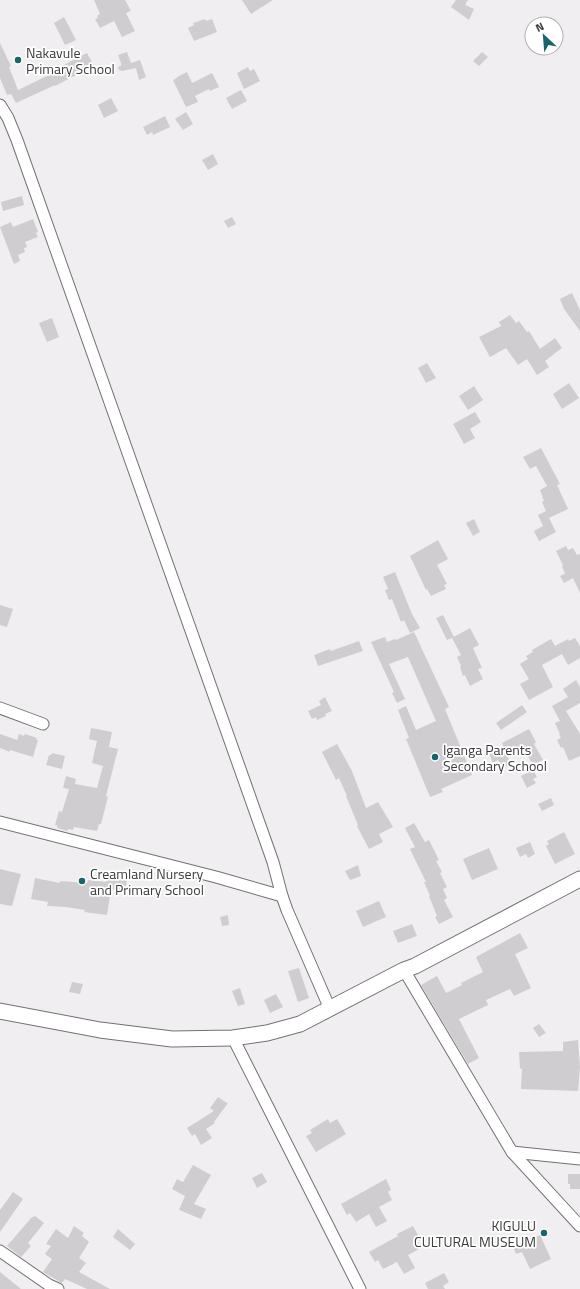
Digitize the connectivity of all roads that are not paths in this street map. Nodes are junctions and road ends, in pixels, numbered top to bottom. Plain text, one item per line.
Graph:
1 (0, 105) edge
2 (0, 708) edge
3 (44, 724) dead end
4 (0, 822) edge
5 (580, 879) edge
6 (282, 896) junction
7 (404, 970) junction
8 (330, 1008) junction
9 (0, 1011) edge
10 (233, 1038) junction
11 (512, 1152) junction
12 (580, 1159) edge
13 (580, 1226) edge
14 (0, 1251) edge
15 (51, 1288) edge
16 (360, 1289) edge

1 - 6 street
2 - 3 street
4 - 6 street
5 - 7 main road
6 - 8 street
7 - 8 main road
7 - 11 street
8 - 10 main road
9 - 10 main road
10 - 16 street
11 - 12 street
11 - 13 street
14 - 15 street

